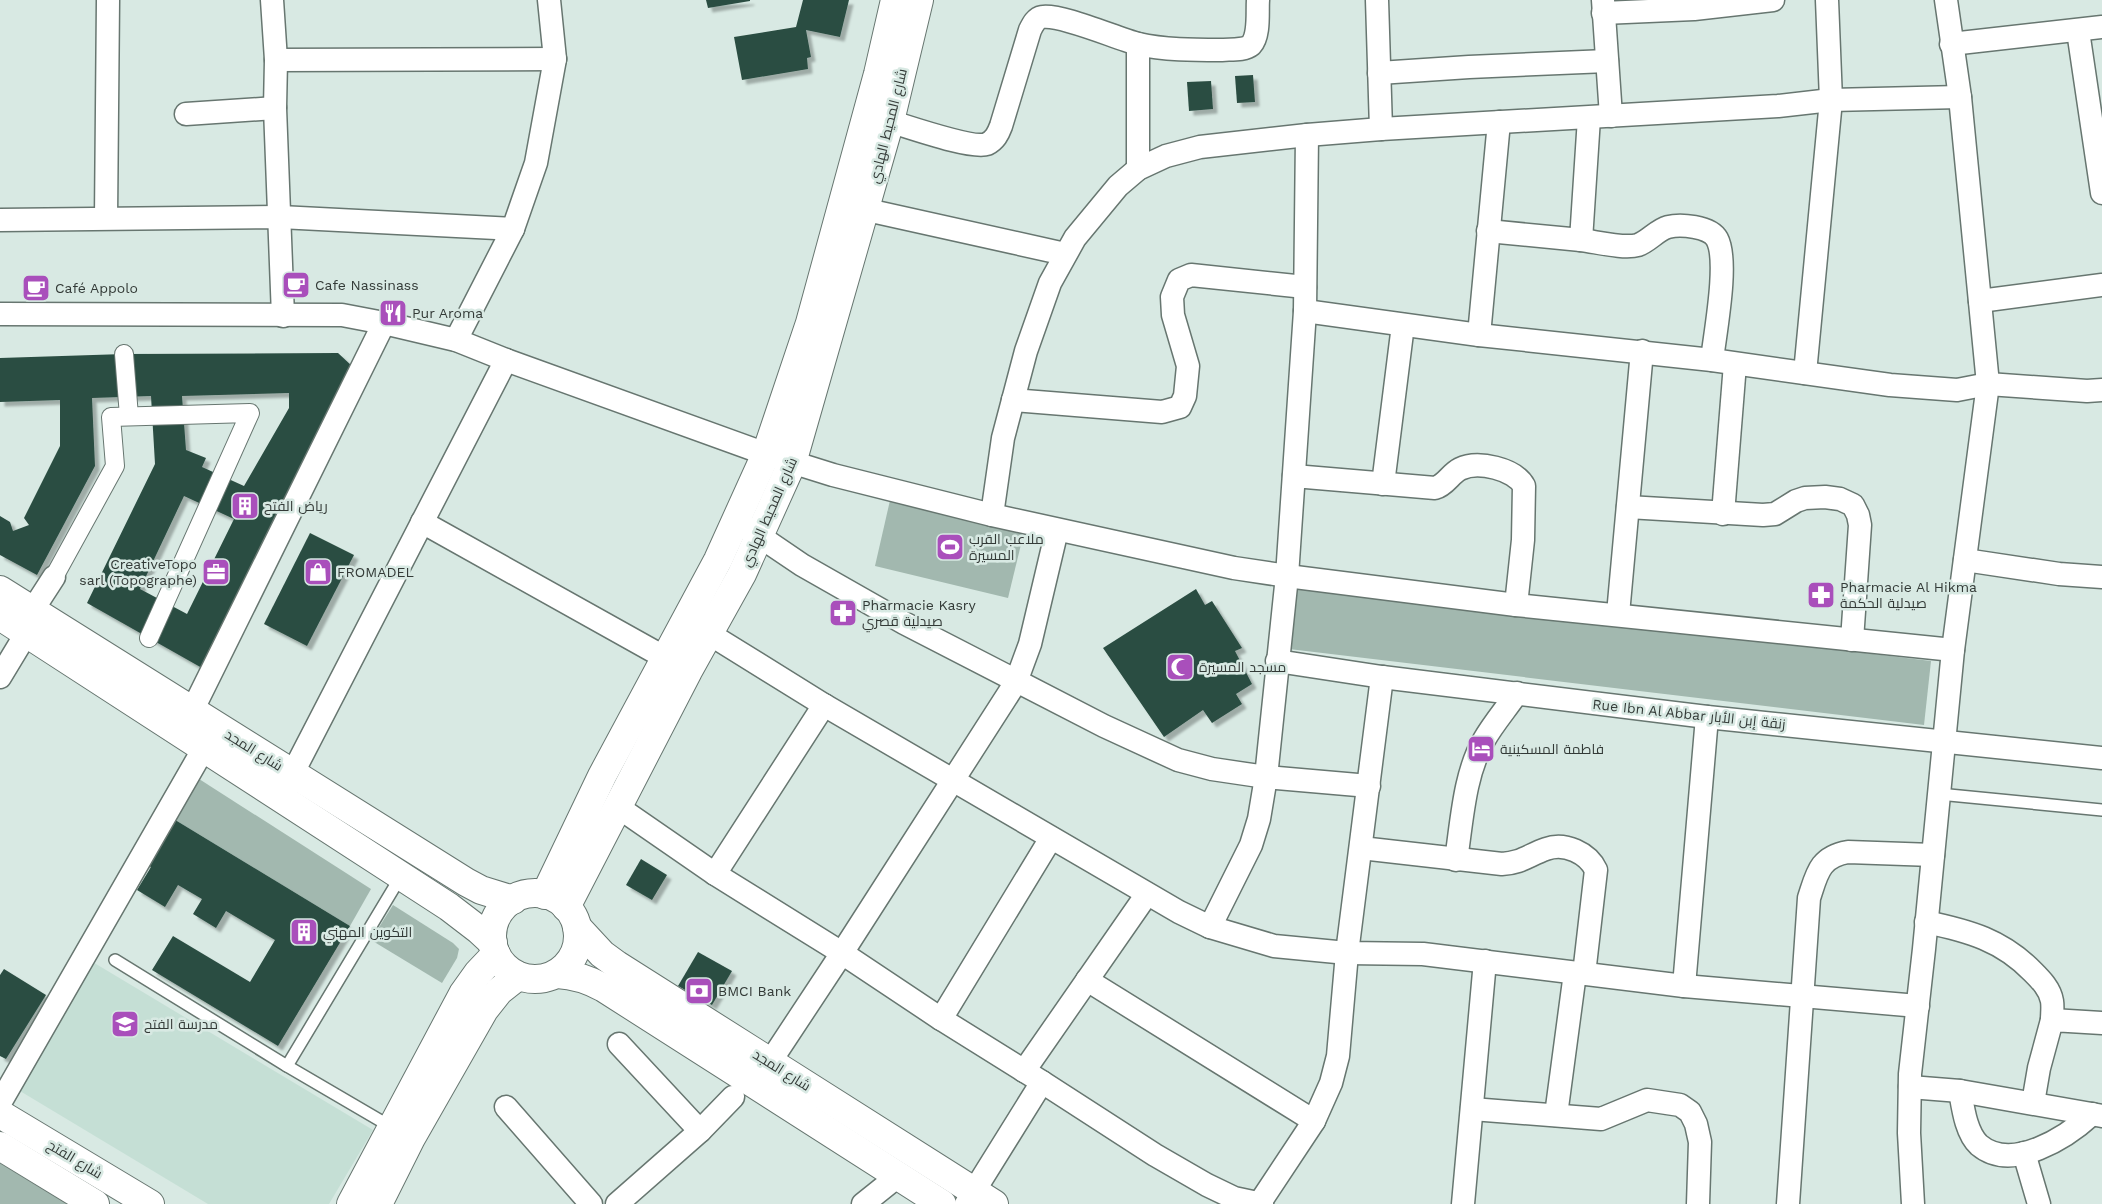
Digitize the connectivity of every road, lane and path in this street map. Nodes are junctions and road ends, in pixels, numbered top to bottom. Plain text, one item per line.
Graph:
1 (108, 0) edge
2 (272, 0) edge
3 (549, 0) edge
4 (895, 0) edge
5 (919, 0) edge
6 (1258, 0) edge
7 (1376, 0) edge
8 (1774, 0) edge
9 (1827, 0) edge
10 (1946, 0) edge
11 (1603, 7) edge
12 (2102, 27) edge
13 (2078, 31) junction
14 (1138, 44) junction
15 (1951, 44) junction
16 (276, 60) junction
17 (555, 60) junction
18 (1607, 61) junction
19 (1379, 73) junction
20 (1960, 97) junction
21 (1831, 100) junction
22 (276, 108) junction
23 (186, 114) dead end
24 (1611, 116) junction
25 (879, 118) junction
26 (1589, 118) junction
27 (1499, 122) junction
28 (1381, 129) junction
29 (1307, 135) junction
30 (2099, 142) edge
31 (1138, 170) junction
32 (2102, 193) edge
33 (855, 207) junction
34 (280, 217) junction
35 (106, 218) junction
36 (0, 220) edge
37 (513, 229) junction
38 (1488, 231) junction
39 (1581, 240) junction
40 (1065, 254) junction
41 (2102, 285) edge
42 (1305, 286) junction
43 (1980, 301) junction
44 (1305, 312) junction
45 (0, 314) edge
46 (283, 316) junction
47 (384, 323) junction
48 (1403, 325) junction
49 (1479, 335) junction
50 (456, 340) junction
51 (1642, 352) junction
52 (124, 354) dead end
53 (506, 360) junction
54 (1712, 360) junction
55 (1735, 364) junction
56 (1805, 373) junction
57 (1988, 384) junction
58 (2102, 390) edge
59 (1013, 400) junction
60 (129, 416) junction
61 (766, 454) junction
62 (792, 463) junction
63 (1294, 476) junction
64 (1383, 484) junction
65 (1628, 507) junction
66 (1723, 514) junction
67 (992, 515) junction
68 (736, 521) junction
69 (422, 522) junction
70 (1057, 530) junction
71 (759, 537) junction
72 (1965, 560) junction
73 (1287, 576) junction
74 (54, 577) joint
75 (2102, 577) edge
76 (0, 590) edge
77 (1516, 604) junction
78 (1618, 614) junction
79 (0, 616) edge
80 (29, 623) junction
81 (698, 626) junction
82 (149, 638) dead end
83 (1852, 640) junction
84 (1953, 650) junction
85 (665, 657) junction
86 (1277, 661) junction
87 (688, 671) junction
88 (1382, 677) junction
89 (0, 678) edge
90 (1016, 682) junction
91 (1517, 693) junction
92 (824, 705) junction
93 (192, 711) junction
94 (1707, 717) junction
95 (1944, 742) junction
96 (204, 748) junction
97 (2102, 758) edge
98 (1266, 777) junction
99 (954, 780) junction
100 (287, 785) junction
101 (1368, 786) junction
102 (1938, 794) junction
103 (618, 807) junction
104 (2102, 810) edge
105 (1051, 838) junction
106 (1361, 848) junction
107 (1933, 855) junction
108 (1456, 860) junction
109 (715, 874) junction
110 (401, 876) junction
111 (1147, 894) junction
112 (513, 900) junction
113 (563, 910) junction
114 (1926, 922) junction
115 (1210, 927) junction
116 (494, 948) junction
117 (842, 953) junction
118 (1348, 953) junction
119 (115, 960) dead end
120 (1485, 961) junction
121 (557, 974) junction
122 (1580, 974) junction
123 (518, 976) junction
124 (1087, 980) junction
125 (1684, 986) junction
126 (1802, 997) junction
127 (1918, 1006) junction
128 (941, 1019) junction
129 (2052, 1020) junction
130 (2102, 1023) edge
131 (619, 1044) dead end
132 (770, 1062) junction
133 (287, 1066) junction
134 (1033, 1076) junction
135 (1910, 1087) junction
136 (1960, 1091) junction
137 (733, 1097) dead end
138 (0, 1103) edge
139 (2033, 1103) junction
140 (506, 1107) dead end
141 (1472, 1109) junction
142 (0, 1114) edge
143 (2097, 1115) edge
144 (1556, 1116) junction
145 (1314, 1121) junction
146 (402, 1132) junction
147 (700, 1132) junction
148 (0, 1146) edge
149 (2024, 1152) junction
150 (898, 1176) junction
151 (978, 1200) edge
152 (875, 1201) edge
153 (95, 1204) edge
154 (150, 1204) edge
155 (351, 1204) edge
156 (378, 1204) edge
157 (591, 1204) edge
158 (616, 1204) edge
159 (942, 1204) edge
160 (1260, 1204) edge
161 (1463, 1204) edge
162 (1698, 1204) edge
163 (1788, 1204) edge
164 (1913, 1204) edge
165 (2039, 1204) edge

1 - 35 street
2 - 16 street
3 - 17 street
4 - 25 street, شارع المحيط الهادي
5 - 25 street, شارع المحيط الهادي
6 - 14 street
7 - 19 street
8 - 11 street
9 - 21 street
10 - 15 street
11 - 18 street
12 - 13 street
13 - 15 street
13 - 30 street
14 - 25 street
14 - 31 street
15 - 20 street
16 - 17 street
16 - 22 street
17 - 37 street
18 - 19 street
18 - 24 street
19 - 28 street
20 - 21 street
20 - 43 street
21 - 24 street
21 - 56 street
22 - 23 street
22 - 34 street
24 - 26 street
25 - 33 street, شارع المحيط الهادي
26 - 27 street
26 - 39 street
27 - 28 street
27 - 38 street
28 - 29 street
29 - 31 street
29 - 42 street
30 - 32 street
31 - 40 street
33 - 40 street
33 - 61 street, شارع المحيط الهادي
33 - 62 street, شارع المحيط الهادي
34 - 35 street
34 - 37 street
34 - 46 street
35 - 36 street
37 - 50 street
38 - 39 street
38 - 49 street
39 - 54 street
40 - 59 street
41 - 43 street
42 - 44 street
42 - 59 street
43 - 57 street
44 - 48 street
44 - 63 street
45 - 46 street
46 - 47 street
47 - 50 street
47 - 93 street
48 - 49 street
48 - 64 street
49 - 51 street
50 - 53 street
51 - 54 street
51 - 65 street
52 - 60 street
53 - 61 street
53 - 69 street
54 - 55 street
55 - 56 street
55 - 66 street
56 - 57 street
57 - 58 street
57 - 72 street
59 - 67 street
60 - 74 street
60 - 82 street
61 - 62 street
61 - 68 street, شارع المحيط الهادي
62 - 67 street
62 - 71 street, شارع المحيط الهادي
63 - 64 street
63 - 73 street
64 - 77 street
65 - 66 street
65 - 78 street
66 - 83 street
67 - 70 street
68 - 71 street
68 - 81 street, شارع المحيط الهادي
69 - 85 street
69 - 100 street
70 - 73 street
70 - 90 street
71 - 81 street, شارع المحيط الهادي
71 - 90 street
72 - 75 street
72 - 84 street
73 - 77 street
73 - 86 street
74 - 80 street
76 - 80 street, شارع المجد
77 - 78 street
78 - 83 street
79 - 80 street, شارع المجد
80 - 89 street
80 - 93 street, شارع المجد
80 - 96 street, شارع المجد
81 - 85 street, شارع المحيط الهادي
81 - 87 street, شارع المحيط الهادي
81 - 92 street
83 - 84 street
84 - 95 street
85 - 87 street
85 - 113 street, شارع المحيط الهادي
86 - 88 street, Rue Ibn Al Abbar زنقة إبن الأبار
86 - 98 street
87 - 103 street, شارع المحيط الهادي
88 - 91 street, Rue Ibn Al Abbar زنقة إبن الأبار
88 - 101 street
90 - 98 street
90 - 99 street
91 - 94 street, Rue Ibn Al Abbar زنقة إبن الأبار
91 - 108 street
92 - 99 street
92 - 109 street
93 - 100 street, شارع المجد
94 - 95 street, Rue Ibn Al Abbar زنقة إبن الأبار
94 - 125 street
95 - 97 street, Rue Ibn Al Abbar زنقة إبن الأبار
95 - 102 street
96 - 100 street, شارع المجد
96 - 138 street
98 - 101 street
98 - 115 street
99 - 105 street
99 - 117 street
100 - 110 street, شارع المجد
100 - 112 street, شارع المجد
101 - 106 street
102 - 104 lane
102 - 107 street
103 - 109 street
103 - 113 street, شارع المحيط الهادي
105 - 111 street
105 - 128 street
106 - 108 street
106 - 118 street
107 - 114 street
107 - 126 street
108 - 122 street
109 - 117 street
110 - 116 street, شارع المجد
110 - 133 lane
111 - 115 street
111 - 124 street
112 - 113 street
112 - 116 street
113 - 121 street
113 - 132 street, شارع المجد
114 - 127 street
114 - 129 street
115 - 118 street
116 - 123 street
116 - 146 street
117 - 128 street
117 - 132 street
118 - 120 street
118 - 145 street
119 - 133 lane
120 - 122 street
120 - 141 street
121 - 123 street
121 - 150 street, شارع المجد
122 - 125 street
122 - 144 street
123 - 146 street
124 - 134 street
124 - 145 street
125 - 126 street
126 - 127 street
126 - 163 street
127 - 135 street
128 - 134 street
129 - 130 street
129 - 139 street
131 - 147 street
132 - 151 street, شارع المجد
133 - 146 lane
134 - 151 street
134 - 160 street
135 - 136 street
135 - 164 street
136 - 139 street
136 - 149 street
137 - 147 street
139 - 143 street
140 - 157 street
141 - 144 street
141 - 161 street
142 - 154 street, شارع الفتح
143 - 149 street
144 - 162 street
145 - 160 street
146 - 155 street
146 - 156 street
147 - 158 street
148 - 153 street, شارع الفتح
149 - 165 street
150 - 152 street
150 - 159 street, شارع المجد

